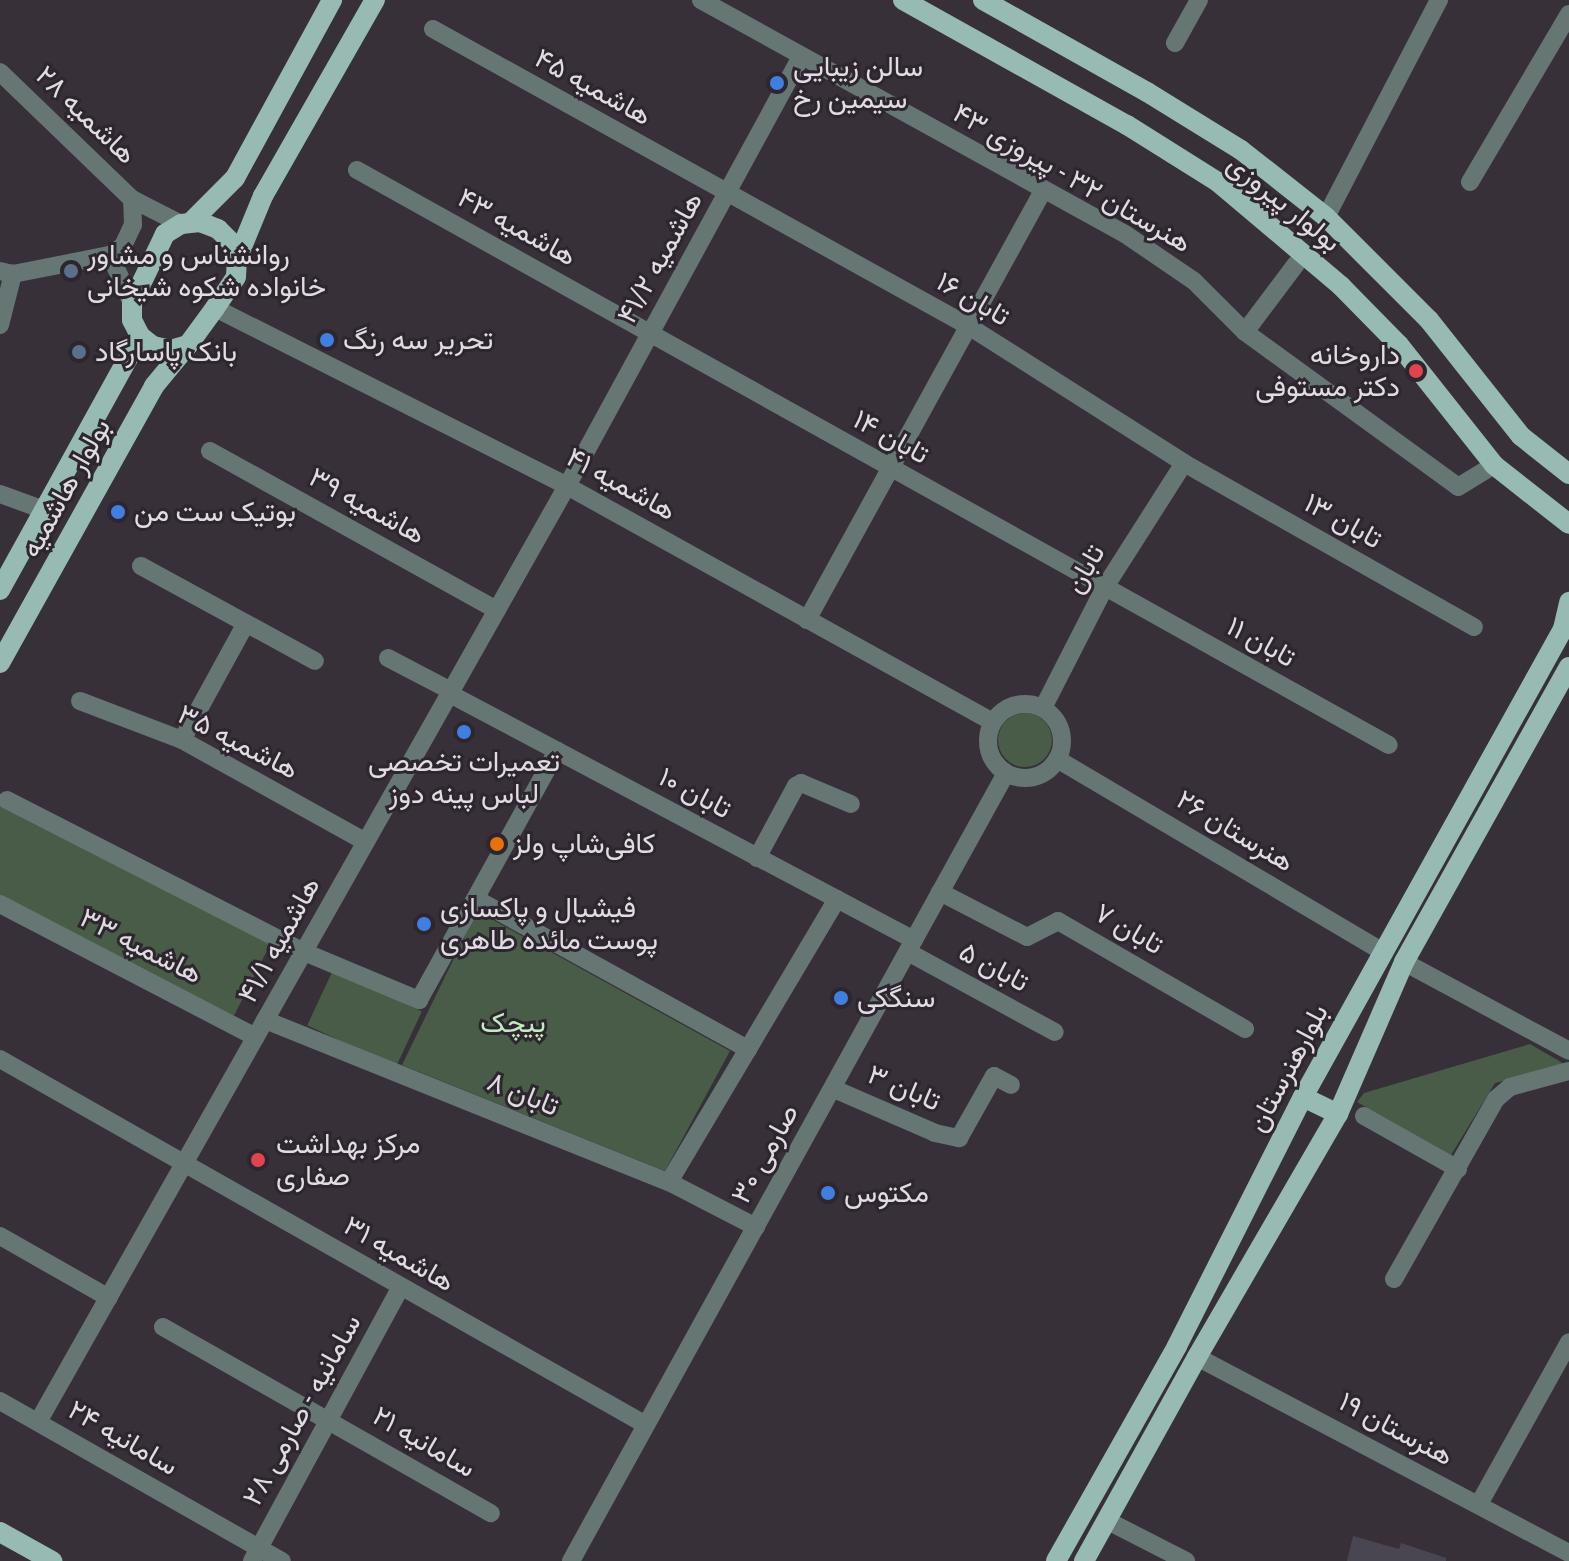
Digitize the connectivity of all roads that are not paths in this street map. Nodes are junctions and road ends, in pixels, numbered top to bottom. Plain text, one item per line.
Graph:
1 (332, 0) edge
2 (375, 0) edge
3 (701, 0) edge
4 (903, 0) edge
5 (983, 0) edge
6 (1199, 0) edge
7 (1439, 0) edge
8 (1569, 14) edge
9 (433, 29) dead end
10 (1175, 43) dead end
11 (801, 57) junction
12 (0, 72) edge
13 (357, 170) dead end
14 (1470, 182) dead end
15 (1043, 190) junction
16 (726, 195) junction
17 (132, 199) junction
18 (1326, 217) junction
19 (186, 223) junction
20 (110, 255) junction
21 (237, 259) junction
22 (1296, 264) dead end
23 (7, 273) edge
24 (132, 303) junction
25 (215, 308) junction
26 (0, 325) edge
27 (970, 327) junction
28 (1245, 332) junction
29 (650, 334) junction
30 (140, 336) junction
31 (188, 345) junction
32 (210, 451) dead end
33 (1184, 463) junction
34 (1494, 465) junction
35 (892, 470) junction
36 (1569, 474) edge
37 (567, 486) junction
38 (0, 494) edge
39 (44, 510) junction
40 (1569, 524) edge
41 (141, 566) dead end
42 (1105, 587) junction
43 (0, 590) edge
44 (1569, 602) edge
45 (497, 610) junction
46 (807, 620) junction
47 (246, 623) junction
48 (1474, 627) dead end
49 (388, 658) dead end
50 (315, 661) dead end
51 (0, 663) edge
52 (1569, 667) edge
53 (450, 693) junction
54 (80, 701) dead end
55 (1043, 708) junction
56 (992, 722) junction
57 (182, 740) junction
58 (1389, 745) dead end
59 (557, 751) junction
60 (1057, 759) junction
61 (1006, 773) junction
62 (7, 800) dead end
63 (851, 804) dead end
64 (366, 842) junction
65 (757, 858) junction
66 (940, 892) junction
67 (476, 899) junction
68 (837, 899) junction
69 (0, 904) edge
70 (911, 946) junction
71 (304, 952) junction
72 (1383, 952) junction
73 (1404, 962) junction
74 (265, 1020) junction
75 (1245, 1029) dead end
76 (1055, 1032) dead end
77 (256, 1037) junction
78 (748, 1049) junction
79 (1569, 1051) edge
80 (0, 1059) edge
81 (1569, 1071) edge
82 (1011, 1085) dead end
83 (834, 1089) junction
84 (1303, 1097) junction
85 (1338, 1114) junction
86 (1364, 1116) dead end
87 (184, 1164) junction
88 (1458, 1169) junction
89 (669, 1182) junction
90 (756, 1227) junction
91 (0, 1236) edge
92 (1394, 1279) dead end
93 (401, 1287) junction
94 (109, 1298) junction
95 (163, 1327) dead end
96 (1569, 1342) edge
97 (1197, 1357) junction
98 (1561, 1374) edge
99 (0, 1401) edge
100 (329, 1419) junction
101 (38, 1422) junction
102 (646, 1425) junction
103 (1479, 1504) junction
104 (491, 1513) dead end
105 (1106, 1520) junction
106 (0, 1532) edge
107 (1569, 1553) edge
108 (256, 1554) edge
109 (52, 1561) edge
110 (282, 1561) edge
111 (571, 1561) edge
112 (1056, 1561) edge
113 (1084, 1561) edge
114 (1186, 1561) edge

1 - 19 main road
2 - 21 main road
3 - 11 street, هنرستان ۳۲ - پیروزی ۴۳
4 - 34 main road, بولوار پیروزی
5 - 18 main road, بولوار پیروزی
6 - 10 street
7 - 18 street
8 - 14 street
9 - 16 street, هاشمیه ۴۵
11 - 15 street, هنرستان ۳۲ - پیروزی ۴۳
11 - 16 street, هاشمیه ۴۱/۲
12 - 17 street, هاشمیه ۲۸
13 - 29 street, هاشمیه ۴۳
15 - 27 street
15 - 28 street, هنرستان ۳۲ - پیروزی ۴۳
16 - 27 street, تابان ۱۶
16 - 29 street, هاشمیه ۴۱/۲
17 - 19 street, هاشمیه ۲۸
17 - 20 street, هاشمیه ۲۸
18 - 36 main road, بولوار پیروزی
19 - 21 main road
19 - 24 main road
20 - 23 street
20 - 24 street
21 - 25 main road
22 - 28 street
23 - 26 street
24 - 30 main road
25 - 31 main road
25 - 37 street, هاشمیه ۴۱
27 - 33 street, تابان ۱۶
27 - 35 street
28 - 34 street, هنرستان ۳۲ - پیروزی ۴۳
29 - 35 street, تابان ۱۴
29 - 37 street, هاشمیه ۴۱/۲
30 - 31 main road
30 - 39 main road, بولوار هاشمیه
31 - 51 main road, بولوار هاشمیه
32 - 45 street, هاشمیه ۳۹
33 - 42 street, تابان
33 - 48 street, تابان ۱۳
34 - 40 main road, بولوار پیروزی
35 - 42 street, تابان ۱۴
35 - 46 street
37 - 45 street, هاشمیه ۴۱/۱
37 - 46 street, هاشمیه ۴۱
38 - 39 street
39 - 43 main road, بولوار هاشمیه
41 - 47 street
42 - 55 street, تابان
42 - 58 street, تابان ۱۱
44 - 72 main road, بلوارهنرستان
45 - 53 street, هاشمیه ۴۱/۱
46 - 56 street, هاشمیه ۴۱
47 - 50 street
47 - 57 street
49 - 53 street, تابان ۱۰
52 - 73 main road, بلوارهنرستان
53 - 59 street, تابان ۱۰
53 - 64 street, هاشمیه ۴۱/۱
54 - 57 street, هاشمیه ۳۵
55 - 56 street
55 - 60 street
56 - 61 street
57 - 64 street, هاشمیه ۳۵
59 - 65 street, تابان ۱۰
59 - 67 street
60 - 61 street
60 - 72 street, هنرستان ۲۶
61 - 66 street, صارمی ۳۰
62 - 71 street
63 - 65 street
64 - 71 street, هاشمیه ۴۱/۱
65 - 68 street, تابان ۱۰
66 - 70 street, صارمی ۳۰
66 - 75 street, تابان ۷
67 - 71 street
67 - 78 street
68 - 70 street, تابان ۱۰
68 - 78 street
69 - 77 street, هاشمیه ۳۳
70 - 76 street, تابان ۵
70 - 83 street, صارمی ۳۰
71 - 74 street, هاشمیه ۴۱/۱
72 - 84 main road, بلوارهنرستان
73 - 79 street
73 - 85 main road, بلوارهنرستان
74 - 77 street, هاشمیه ۴۱/۱
74 - 89 street, تابان ۸
77 - 87 street, هاشمیه ۴۱/۱
78 - 89 street
80 - 87 street, هاشمیه ۳۱
81 - 88 street
82 - 83 street, تابان ۳
83 - 90 street, صارمی ۳۰
84 - 85 main road
84 - 112 main road, بلوارهنرستان
85 - 97 main road, بلوارهنرستان
86 - 88 street
87 - 93 street, هاشمیه ۳۱
87 - 94 street, هاشمیه ۴۱/۱
88 - 92 street
89 - 90 street, تابان ۸
90 - 102 street, صارمی ۳۰
91 - 94 street
93 - 100 street, سامانیه - صارمی ۲۸
93 - 102 street, هاشمیه ۳۱
94 - 101 street, هاشمیه ۴۱/۱
95 - 100 street, سامانیه ۲۱
96 - 98 street
97 - 103 street, هنرستان ۱۹
97 - 105 main road, بلوارهنرستان
98 - 103 street
99 - 101 street, سامانیه ۲۴
100 - 104 street, سامانیه ۲۱
100 - 108 street, سامانیه - صارمی ۲۸
101 - 108 street, سامانیه ۲۴
102 - 111 street, صارمی ۳۰
103 - 107 street, هنرستان ۱۹
105 - 113 main road, بلوارهنرستان
105 - 114 street
106 - 109 main road
108 - 110 street, سامانیه ۲۴

